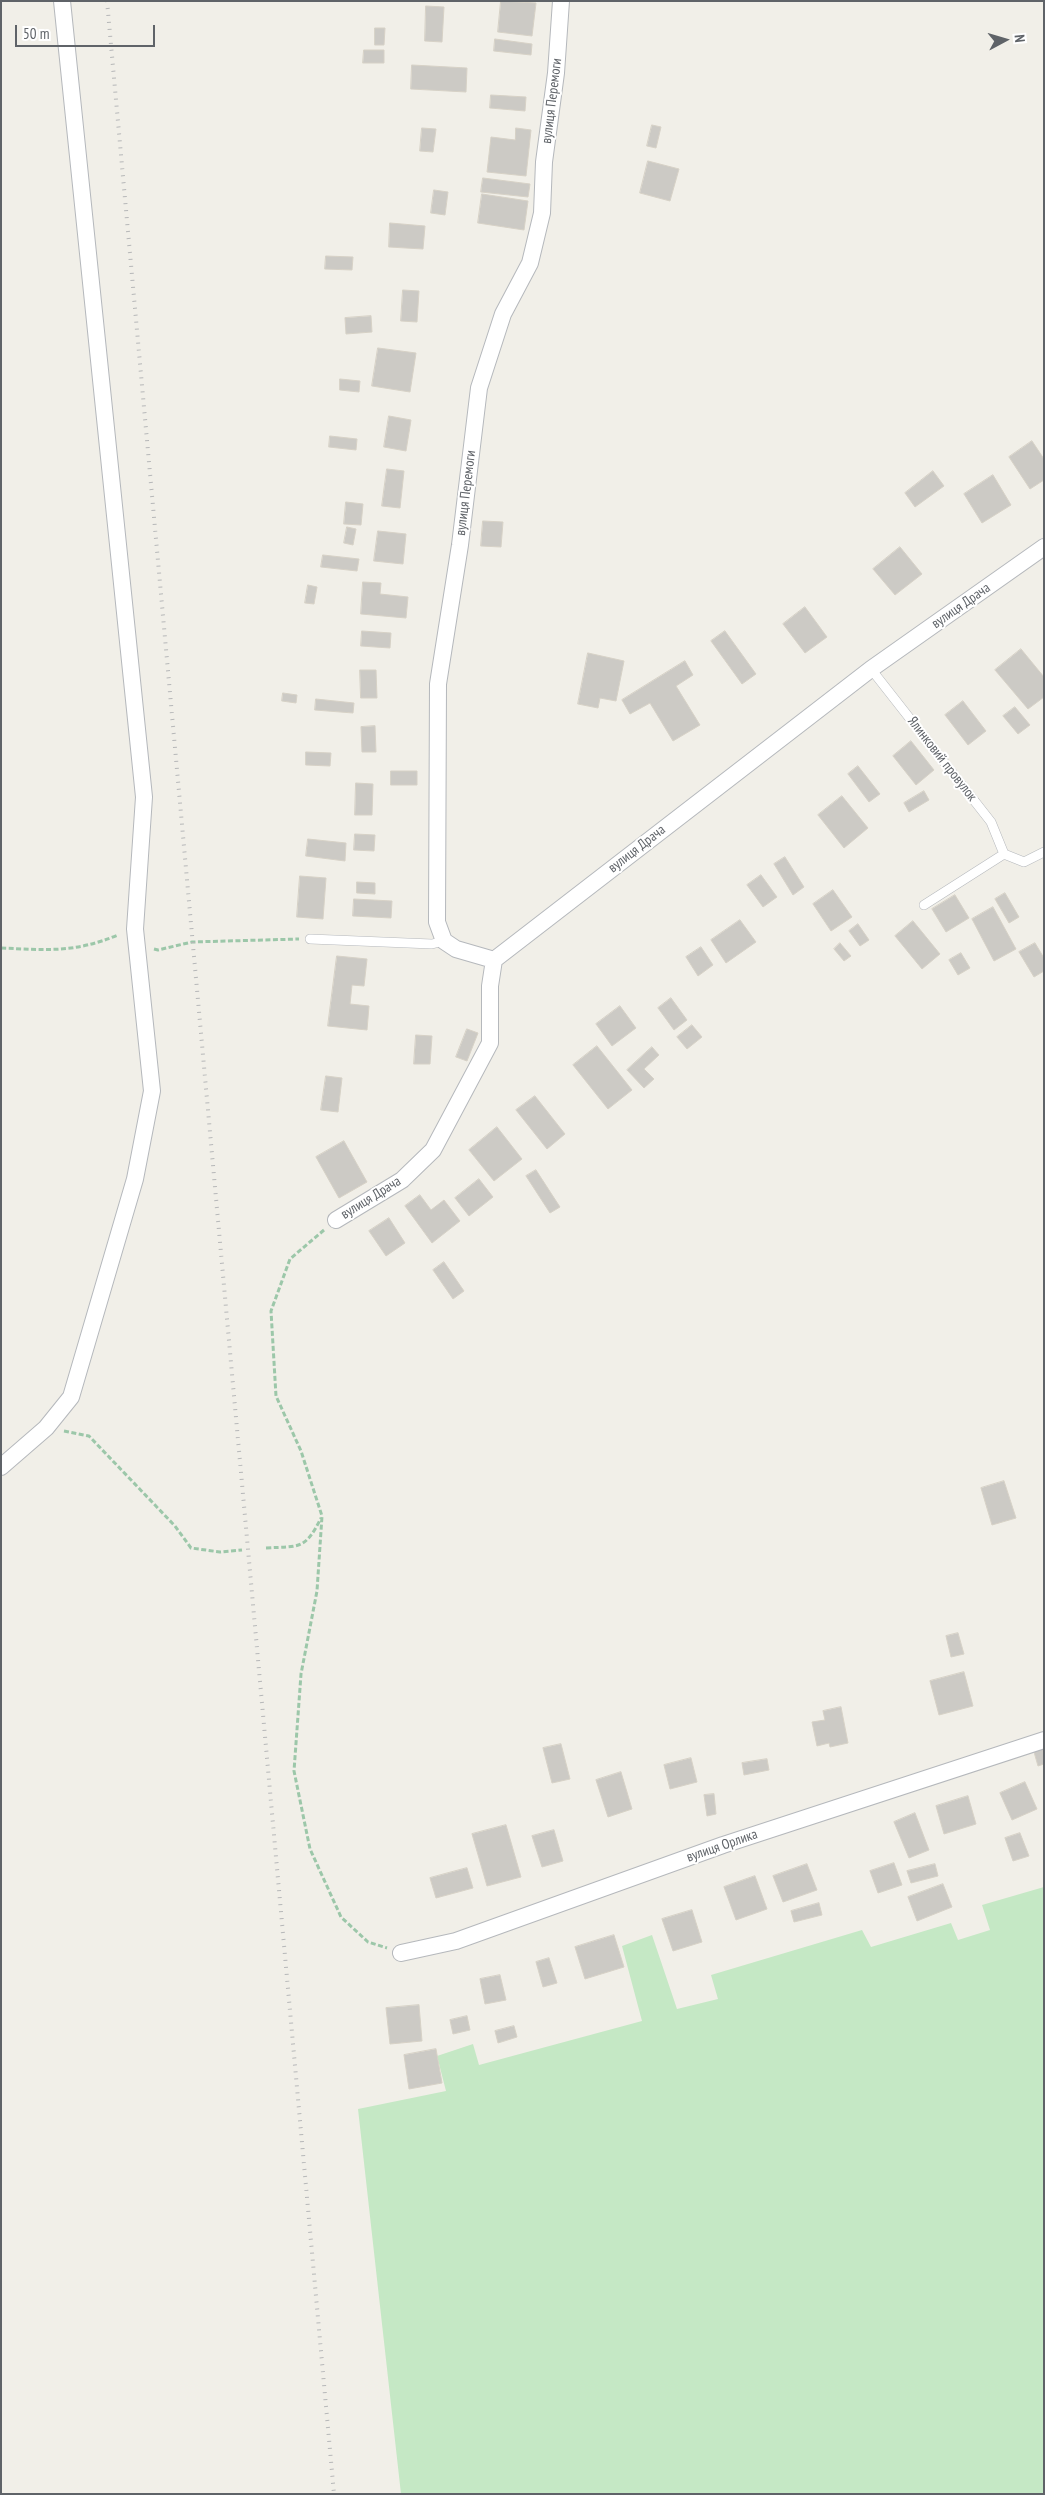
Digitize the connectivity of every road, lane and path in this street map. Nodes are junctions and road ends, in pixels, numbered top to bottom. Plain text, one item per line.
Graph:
1 (62, 1) edge
2 (561, 1) edge
3 (1044, 547) edge
4 (871, 669) junction
5 (1044, 852) edge
6 (1004, 854) junction
7 (924, 905) dead end
8 (136, 936) junction
9 (310, 939) joint
10 (444, 941) junction
11 (1, 948) edge
12 (494, 960) junction
13 (336, 1220) joint
14 (46, 1428) junction
15 (1, 1467) edge
16 (322, 1516) junction
17 (266, 1548) dead end
18 (242, 1550) dead end
19 (1044, 1740) edge
20 (401, 1953) joint

1 - 8 street
2 - 10 street, вулиця Перемоги
3 - 4 street, вулиця Драча
4 - 6 lane, Ялинковий провулок
4 - 12 street, вулиця Драча
5 - 6 lane
6 - 7 lane
8 - 9 path
8 - 11 path
8 - 14 street
9 - 10 lane
10 - 12 street
12 - 13 street, вулиця Драча
13 - 16 path
14 - 15 street
14 - 18 path
16 - 17 path
16 - 20 path
19 - 20 street, вулиця Орлика

